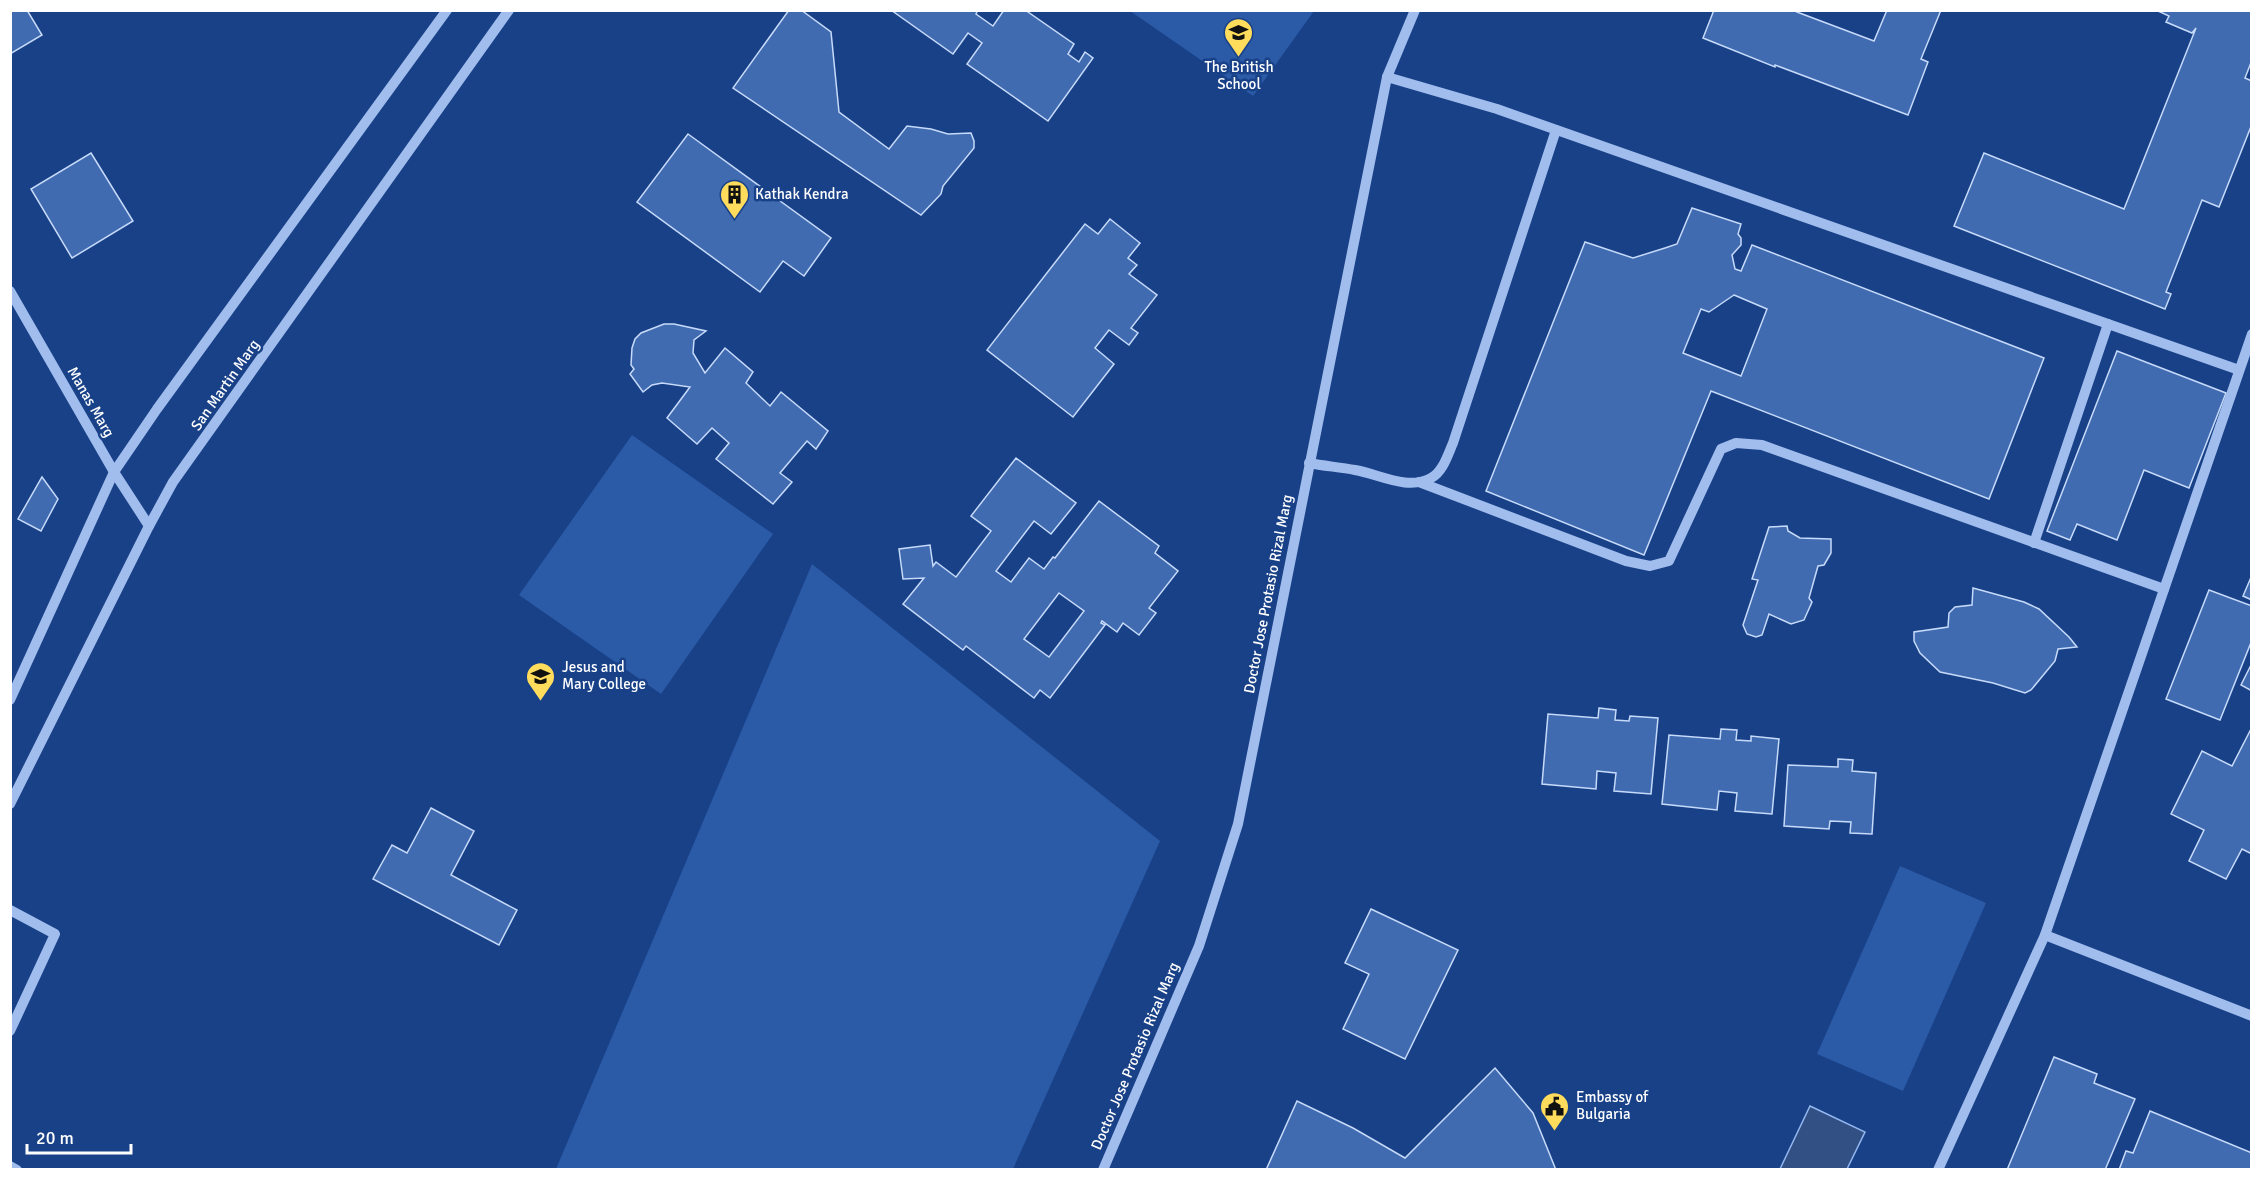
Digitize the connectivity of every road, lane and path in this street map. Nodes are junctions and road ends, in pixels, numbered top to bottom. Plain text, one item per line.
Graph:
1 (447, 10) edge
2 (509, 10) edge
3 (1415, 10) edge
4 (1387, 77) junction
5 (1556, 130) junction
6 (10, 291) edge
7 (2108, 324) junction
8 (2252, 334) edge
9 (2238, 370) junction
10 (1308, 463) junction
11 (114, 472) junction
12 (1419, 482) junction
13 (149, 526) junction
14 (2034, 543) junction
15 (2164, 589) junction
16 (10, 700) edge
17 (10, 804) edge
18 (10, 910) edge
19 (2046, 935) junction
20 (2252, 1016) edge
21 (10, 1032) edge
22 (10, 1166) edge
23 (17, 1170) edge
24 (1103, 1170) edge
25 (1938, 1170) edge

1 - 11 street
2 - 13 street, San Martin Marg
3 - 4 street, Doctor Jose Protasio Rizal Marg
4 - 5 street
4 - 10 street, Doctor Jose Protasio Rizal Marg
5 - 7 street
5 - 12 street
6 - 11 street, Manas Marg
7 - 9 street
7 - 14 street
8 - 9 street
9 - 15 street
10 - 12 street
10 - 24 street, Doctor Jose Protasio Rizal Marg
11 - 13 street, Manas Marg
11 - 16 street
12 - 14 street
13 - 17 street, San Martin Marg
14 - 15 street
15 - 19 street
18 - 21 street
19 - 20 street
19 - 25 street
22 - 23 street

